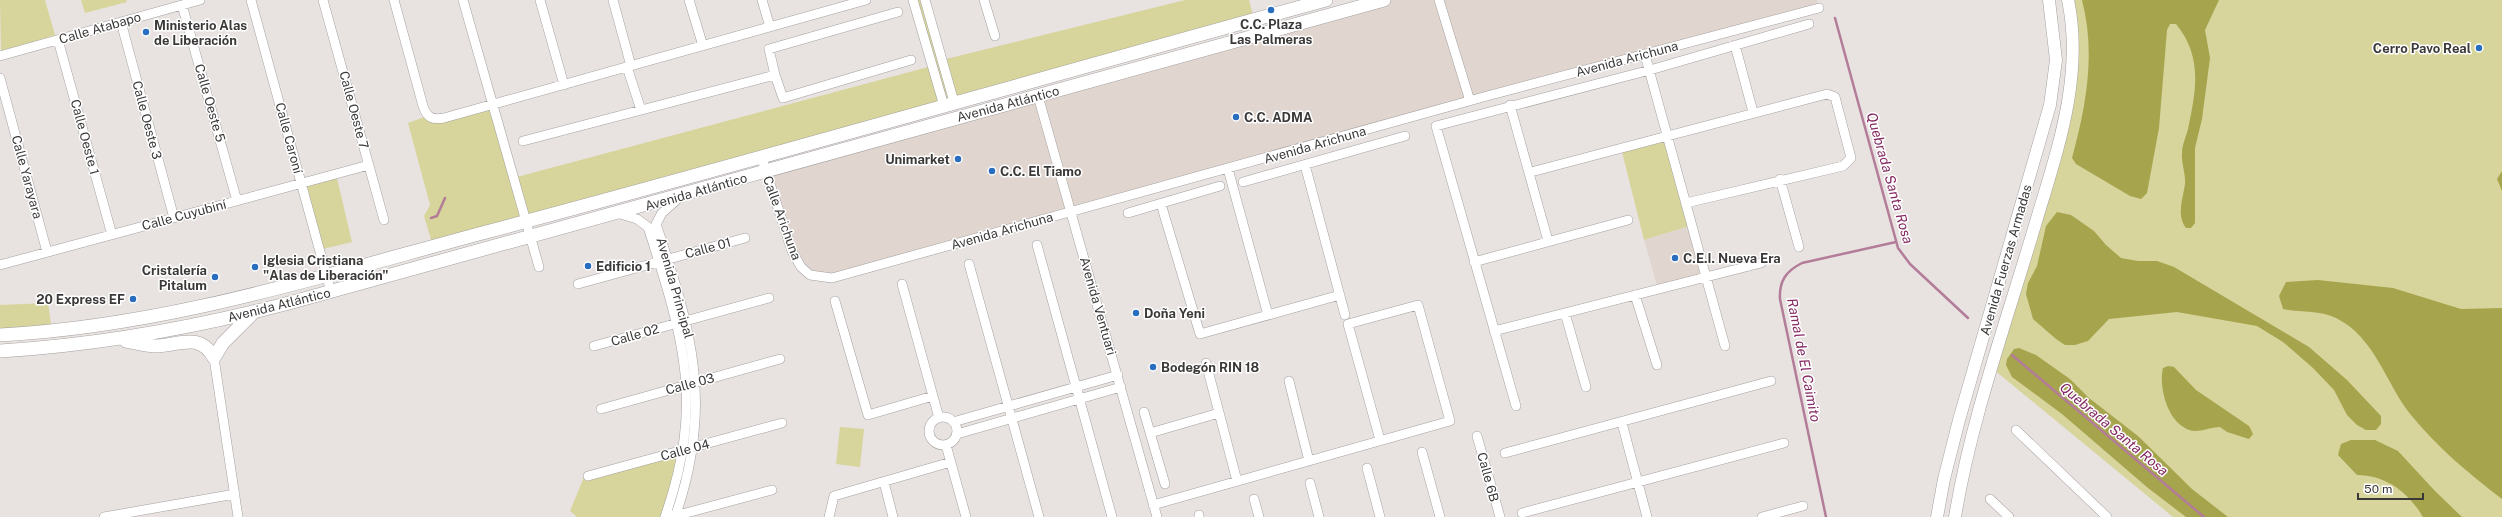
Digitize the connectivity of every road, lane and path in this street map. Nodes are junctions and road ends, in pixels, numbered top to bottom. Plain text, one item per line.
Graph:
1 (200, 0) edge
2 (251, 0) edge
3 (324, 0) edge
4 (394, 0) edge
5 (463, 0) edge
6 (540, 0) edge
7 (613, 0) edge
8 (689, 0) edge
9 (762, 0) edge
10 (866, 0) edge
11 (913, 0) edge
12 (925, 0) edge
13 (984, 0) edge
14 (1326, 0) edge
15 (1384, 0) edge
16 (1439, 0) edge
17 (2049, 0) edge
18 (2068, 0) edge
19 (838, 4) edge
20 (182, 5) junction
21 (1819, 8) dead end
22 (898, 12) dead end
23 (121, 22) junction
24 (1809, 24) dead end
25 (770, 27) junction
26 (995, 36) dead end
27 (58, 40) junction
28 (1734, 45) junction
29 (703, 46) junction
30 (1645, 55) junction
31 (0, 56) edge
32 (911, 60) dead end
33 (629, 66) junction
34 (1650, 70) junction
35 (774, 75) junction
36 (0, 78) edge
37 (564, 85) junction
38 (1038, 96) junction
39 (1470, 101) junction
40 (949, 104) junction
41 (492, 105) junction
42 (1510, 105) junction
43 (641, 110) junction
44 (1754, 112) junction
45 (1405, 136) dead end
46 (1668, 136) junction
47 (523, 141) dead end
48 (761, 156) junction
49 (368, 165) junction
50 (1304, 165) junction
51 (1228, 169) junction
52 (765, 172) junction
53 (1531, 172) junction
54 (1780, 179) junction
55 (1243, 182) dead end
56 (301, 184) junction
57 (1220, 186) dead end
58 (681, 196) junction
59 (237, 201) junction
60 (1686, 203) junction
61 (1161, 204) junction
62 (1071, 211) junction
63 (617, 213) junction
64 (1128, 213) dead end
65 (174, 218) junction
66 (384, 220) dead end
67 (1628, 220) dead end
68 (525, 222) junction
69 (652, 225) junction
70 (112, 235) junction
71 (530, 238) junction
72 (746, 238) dead end
73 (1548, 241) junction
74 (1036, 245) dead end
75 (1799, 247) dead end
76 (47, 252) junction
77 (663, 260) junction
78 (1474, 262) junction
79 (1760, 263) dead end
80 (969, 264) dead end
81 (0, 265) edge
82 (539, 267) dead end
83 (810, 275) joint
84 (326, 276) junction
85 (1706, 277) junction
86 (578, 284) dead end
87 (902, 284) dead end
88 (331, 292) junction
89 (1340, 295) junction
90 (1635, 295) junction
91 (769, 298) dead end
92 (835, 301) dead end
93 (254, 312) junction
94 (1565, 313) junction
95 (1268, 315) junction
96 (1345, 315) dead end
97 (682, 322) junction
98 (1494, 331) junction
99 (0, 335) edge
100 (119, 339) junction
101 (594, 346) dead end
102 (1725, 346) dead end
103 (0, 351) edge
104 (214, 358) junction
105 (780, 359) dead end
106 (1206, 363) dead end
107 (1657, 365) dead end
108 (1118, 375) junction
109 (1289, 380) dead end
110 (1771, 381) dead end
111 (691, 384) junction
112 (1075, 387) junction
113 (1586, 387) dead end
114 (1121, 388) junction
115 (933, 396) junction
116 (1079, 399) junction
117 (1007, 406) junction
118 (1516, 406) dead end
119 (601, 409) dead end
120 (1144, 412) dead end
121 (1219, 412) junction
122 (939, 418) junction
123 (1011, 418) junction
124 (953, 422) junction
125 (782, 423) dead end
126 (1622, 423) junction
127 (2016, 430) dead end
128 (1150, 433) junction
129 (957, 434) junction
130 (1477, 436) dead end
131 (1380, 440) junction
132 (1784, 443) dead end
133 (946, 445) junction
134 (692, 449) junction
135 (683, 451) junction
136 (1422, 452) dead end
137 (1505, 453) dead end
138 (1309, 461) junction
139 (951, 462) junction
140 (1367, 468) dead end
141 (588, 476) dead end
142 (1237, 481) junction
143 (884, 482) junction
144 (1310, 483) dead end
145 (1638, 483) junction
146 (1165, 484) dead end
147 (772, 490) dead end
148 (235, 494) junction
149 (1254, 499) dead end
150 (1990, 499) dead end
151 (1153, 505) junction
152 (1802, 506) dead end
153 (1522, 513) dead end
154 (135, 514) edge
155 (671, 516) edge
156 (104, 517) edge
157 (238, 517) edge
158 (829, 517) edge
159 (893, 517) edge
160 (966, 517) edge
161 (1039, 517) edge
162 (1112, 517) edge
163 (1157, 517) edge
164 (1259, 517) edge
165 (1319, 517) edge
166 (1380, 517) edge
167 (1440, 517) edge
168 (1500, 517) edge
169 (1647, 517) edge
170 (1762, 517) edge
171 (1937, 517) edge
172 (1955, 517) edge
173 (2009, 517) edge
174 (2107, 517) edge

1 - 20 street, Calle Atabapo
2 - 56 street, Calle Caroní
3 - 49 street, Calle Oeste 7
4 - 41 street
5 - 41 street
6 - 37 street
7 - 33 street
8 - 29 street
9 - 25 street
10 - 19 street
11 - 40 street
12 - 40 street
13 - 26 street
14 - 40 main road, Avenida Atlántico
15 - 38 main road, Avenida Atlántico
16 - 39 street
17 - 171 street, Avenida Fuerzas Armadas
18 - 172 street, Avenida Fuerzas Armadas
19 - 25 street
20 - 23 street, Calle Atabapo
20 - 59 street, Calle Oeste 5
21 - 30 street, Avenida Arichuna
22 - 35 street
23 - 27 street, Calle Atabapo
23 - 65 street, Calle Oeste 3
24 - 28 street
25 - 29 street
27 - 31 street, Calle Atabapo
27 - 70 street, Calle Oeste 1
28 - 34 street
28 - 44 street
29 - 33 street
30 - 34 street
30 - 39 street, Avenida Arichuna
32 - 35 street
33 - 37 street
33 - 43 street
34 - 42 street
34 - 46 street
35 - 43 street
36 - 76 street, Calle Yarayara
37 - 41 street
38 - 52 main road, Avenida Atlántico
38 - 62 street, Avenida Ventuari
39 - 51 street, Avenida Arichuna
40 - 48 main road, Avenida Atlántico
41 - 68 street
42 - 53 street
42 - 78 street
43 - 47 street
44 - 46 street
44 - 54 street
45 - 50 street
46 - 53 street
46 - 60 street
48 - 52 street, Calle Arichuna
48 - 68 main road, Avenida Atlántico
49 - 56 street, Calle Cuyubiní
49 - 66 street, Calle Oeste 7
50 - 55 street
50 - 89 street
51 - 62 street, Avenida Arichuna
51 - 95 street
52 - 58 main road, Avenida Atlántico
52 - 83 street, Calle Arichuna
53 - 73 street
54 - 60 street
54 - 75 street
56 - 59 street, Calle Cuyubiní
56 - 84 street, Calle Caroní
57 - 61 street
58 - 63 main road, Avenida Atlántico
58 - 69 street
59 - 65 street, Calle Cuyubiní
60 - 85 street
61 - 64 street
61 - 95 street
62 - 83 street, Avenida Arichuna
62 - 108 street, Avenida Ventuari
63 - 69 street
63 - 71 main road, Avenida Atlántico
65 - 70 street, Calle Cuyubiní
67 - 73 street
68 - 71 street
68 - 84 main road, Avenida Atlántico
69 - 77 street, Avenida Principal
70 - 76 street, Calle Cuyubiní
71 - 82 street
71 - 88 main road, Avenida Atlántico
72 - 77 street, Calle 01
73 - 78 street
74 - 112 street
76 - 81 street, Calle Cuyubiní
77 - 86 street, Calle 01
77 - 97 street, Avenida Principal
78 - 98 street
79 - 85 street
80 - 117 street
84 - 88 street, Calle Caroní
84 - 99 main road, Avenida Atlántico
85 - 90 street
85 - 102 street
87 - 115 street
88 - 93 main road, Avenida Atlántico
89 - 95 street
89 - 96 street
90 - 94 street
90 - 107 street
91 - 97 street, Calle 02
92 - 115 street
93 - 100 main road, Avenida Atlántico
93 - 104 main road
94 - 98 street
94 - 113 street
97 - 101 street, Calle 02
97 - 111 street, Avenida Principal
98 - 118 street
100 - 103 main road, Avenida Atlántico
100 - 104 main road
104 - 148 street
105 - 111 street, Calle 03
106 - 121 street
108 - 112 street
108 - 114 street, Avenida Ventuari
109 - 138 street
110 - 126 street
111 - 119 street, Calle 03
111 - 134 street, Avenida Principal
111 - 135 street, Avenida Principal
112 - 116 street
112 - 117 street
114 - 116 street
114 - 151 street, Avenida Ventuari
115 - 122 street
116 - 123 street
116 - 162 street
117 - 123 street
117 - 124 street
120 - 128 street
121 - 128 street
121 - 142 street
122 - 124 street
122 - 133 street
123 - 129 street
123 - 161 street
124 - 129 street
125 - 134 street, Calle 04
126 - 137 street
126 - 145 street
127 - 174 street
128 - 146 street
129 - 133 street
130 - 168 street, Calle 6B
131 - 131 street
131 - 138 street
132 - 145 street
133 - 139 street
134 - 135 street, Calle 04
134 - 155 street, Avenida Principal
135 - 141 street, Calle 04
135 - 155 street, Avenida Principal
136 - 167 street
138 - 142 street
139 - 143 street
139 - 160 street
140 - 166 street
142 - 151 street
143 - 158 street
143 - 159 street
144 - 165 street
145 - 153 street
145 - 169 street
147 - 155 street
148 - 154 street
148 - 157 street
149 - 164 street
150 - 173 street
151 - 163 street, Avenida Ventuari
152 - 170 street
154 - 156 street

